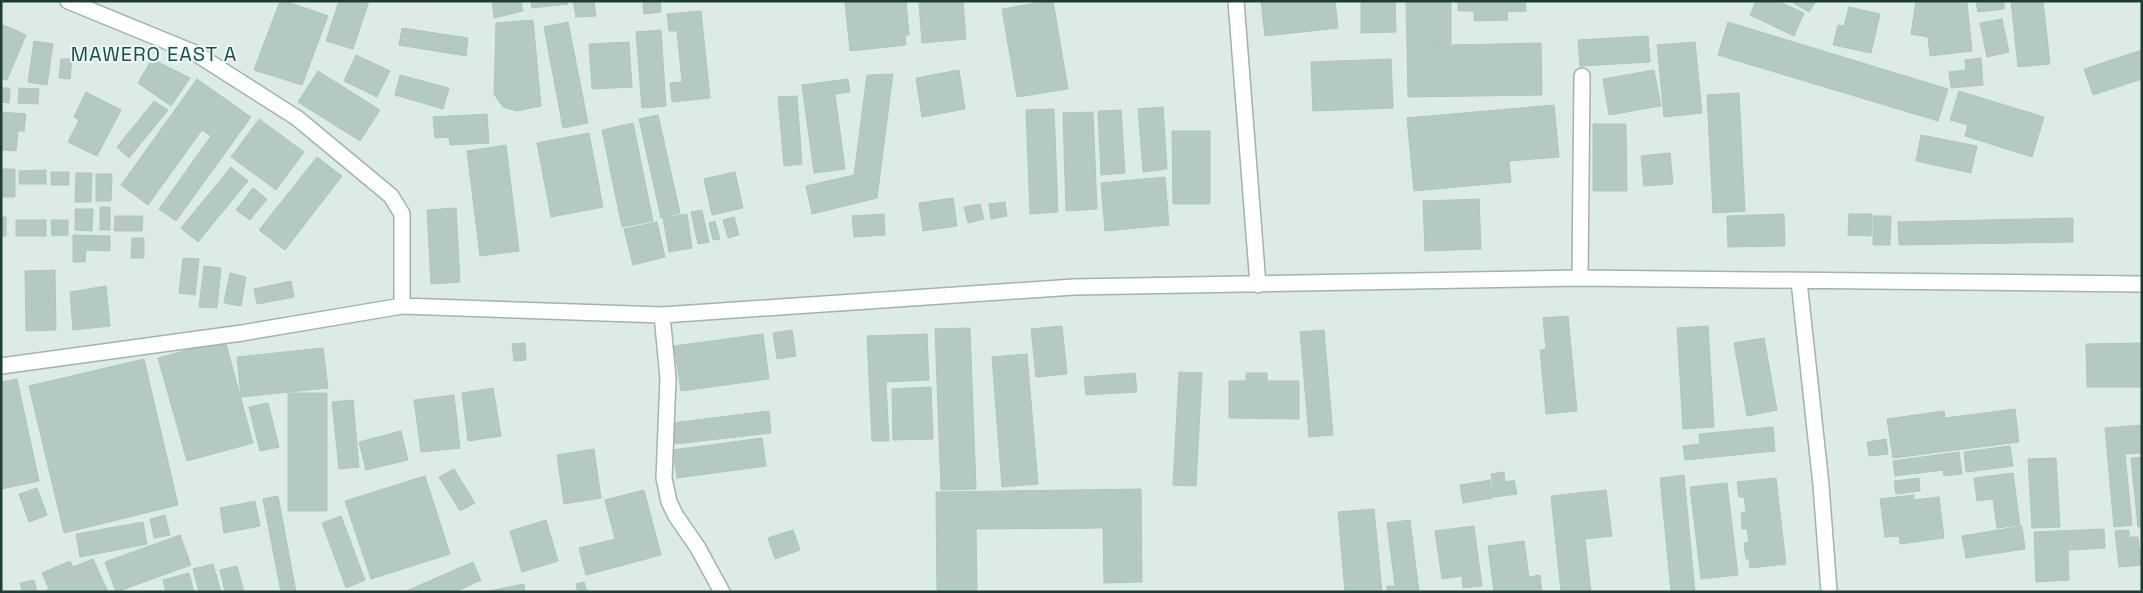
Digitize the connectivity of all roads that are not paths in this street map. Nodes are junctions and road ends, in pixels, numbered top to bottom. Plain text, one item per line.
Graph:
1 (68, 1) edge
2 (1236, 1) edge
3 (1582, 76) dead end
4 (1580, 278) junction
5 (1799, 281) junction
6 (2142, 284) edge
7 (1258, 285) junction
8 (402, 306) junction
9 (662, 316) junction
10 (1, 366) edge
11 (722, 592) edge
12 (1829, 592) edge

1 - 8 street
2 - 7 street
3 - 4 street
4 - 5 street
4 - 7 street
5 - 6 street
5 - 12 street
7 - 9 street
8 - 9 street
8 - 10 street
9 - 11 street

